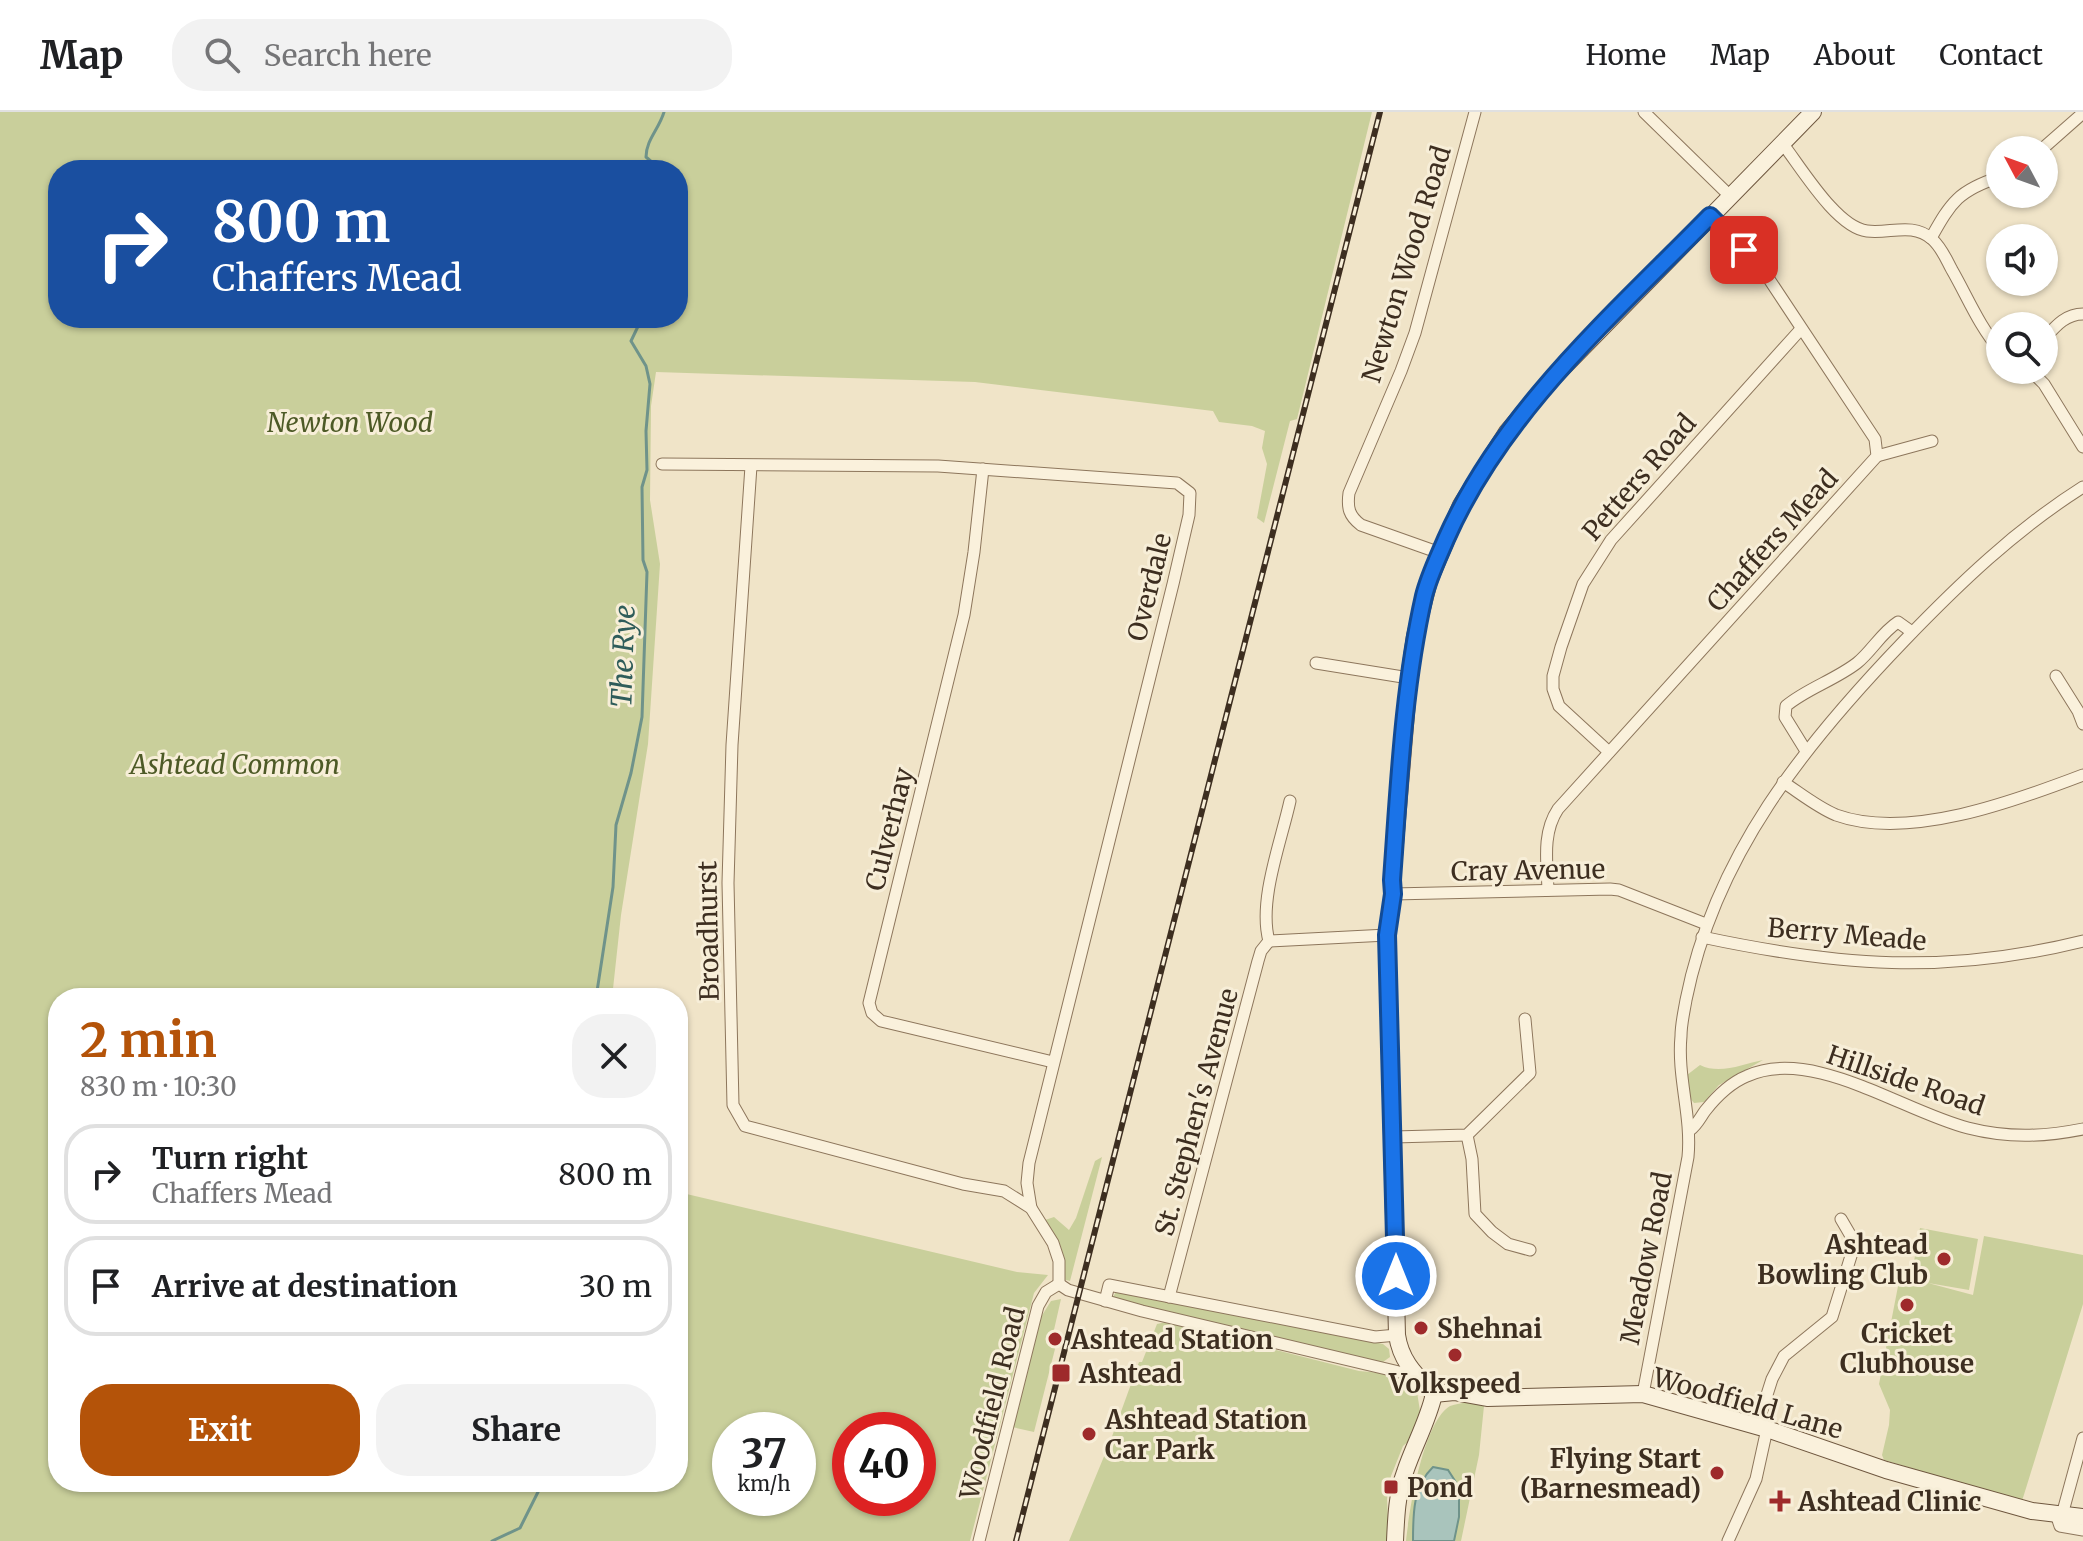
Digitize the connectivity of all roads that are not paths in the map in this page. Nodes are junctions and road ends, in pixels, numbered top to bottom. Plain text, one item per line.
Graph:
1 (1475, 112) edge
2 (1644, 112) edge
3 (1813, 112) edge
4 (2083, 113) edge
5 (2057, 136) edge
6 (1782, 143) junction
7 (1986, 182) edge
8 (1730, 196) junction
9 (1710, 216) junction
10 (1931, 238) junction
11 (2083, 314) edge
12 (2058, 325) edge
13 (1986, 328) edge
14 (1801, 329) junction
15 (2044, 384) edge
16 (1932, 441) dead end
17 (2083, 447) edge
18 (1877, 456) junction
19 (662, 464) dead end
20 (751, 466) junction
21 (983, 469) junction
22 (2083, 487) edge
23 (1440, 553) junction
24 (1912, 632) junction
25 (1316, 663) dead end
26 (2056, 676) dead end
27 (1409, 678) junction
28 (2083, 724) edge
29 (1806, 751) junction
30 (1609, 752) junction
31 (2083, 775) edge
32 (1783, 782) junction
33 (1290, 801) dead end
34 (1548, 890) junction
35 (1393, 894) junction
36 (1706, 924) junction
37 (1387, 935) junction
38 (1702, 937) junction
39 (1269, 941) junction
40 (2083, 941) edge
41 (1525, 1019) dead end
42 (1053, 1062) junction
43 (2083, 1129) edge
44 (1690, 1130) junction
45 (1467, 1135) junction
46 (1394, 1137) junction
47 (1027, 1175) junction
48 (1004, 1191) junction
49 (1031, 1208) junction
50 (1841, 1219) dead end
51 (1530, 1250) dead end
52 (1059, 1284) junction
53 (1169, 1297) junction
54 (1105, 1301) junction
55 (1397, 1335) junction
56 (1402, 1355) junction
57 (1380, 1367) junction
58 (1416, 1376) junction
59 (1434, 1394) junction
60 (1643, 1394) junction
61 (1762, 1428) junction
62 (2083, 1438) edge
63 (2059, 1514) junction
64 (2083, 1517) edge
65 (2083, 1530) edge
66 (979, 1541) edge
67 (1395, 1541) edge
68 (1728, 1541) edge

1 - 23 street, Newton Wood Road
2 - 8 street
3 - 6 street
4 - 5 street
6 - 8 street
6 - 10 street
7 - 10 street
8 - 9 street
9 - 14 street
9 - 23 street
10 - 13 street
11 - 12 street
14 - 18 street
14 - 30 street, Petters Road
15 - 17 street
16 - 18 street
18 - 30 street, Chaffers Mead
19 - 20 street, Overdale
20 - 21 street, Overdale
20 - 48 street, Broadhurst
21 - 42 street, Culverhay
21 - 42 street, Overdale
22 - 24 street, Meadow Road
23 - 27 street
24 - 29 street, Meadow Road
24 - 29 street
25 - 27 street
26 - 28 street
27 - 35 street
29 - 32 street, Meadow Road
30 - 34 street, Chaffers Mead
31 - 32 street
32 - 36 street, Meadow Road
33 - 39 street, St. Stephen's Avenue
34 - 35 street, Cray Avenue
34 - 36 street, Cray Avenue
35 - 37 street
36 - 38 street, Meadow Road
37 - 39 street
37 - 46 street
38 - 40 street, Berry Meade
38 - 44 street, Meadow Road
39 - 53 street, St. Stephen's Avenue
41 - 45 street
42 - 47 street, Overdale
43 - 44 street, Hillside Road
44 - 60 street, Meadow Road
45 - 46 street
45 - 51 street
46 - 55 street
47 - 48 street
47 - 49 street, Overdale
48 - 49 street, Broadhurst
49 - 52 street, Broadhurst
50 - 61 street
52 - 54 street
52 - 66 street, Woodfield Road
53 - 54 street
53 - 55 street
54 - 57 street
55 - 56 street
56 - 57 street
56 - 58 street
57 - 58 street
58 - 59 street
59 - 60 street, Woodfield Lane
59 - 67 street
60 - 61 street, Woodfield Lane
61 - 63 street, Woodfield Lane
61 - 68 street
62 - 63 street
63 - 64 street, Woodfield Lane
63 - 65 street, Woodfield Lane

